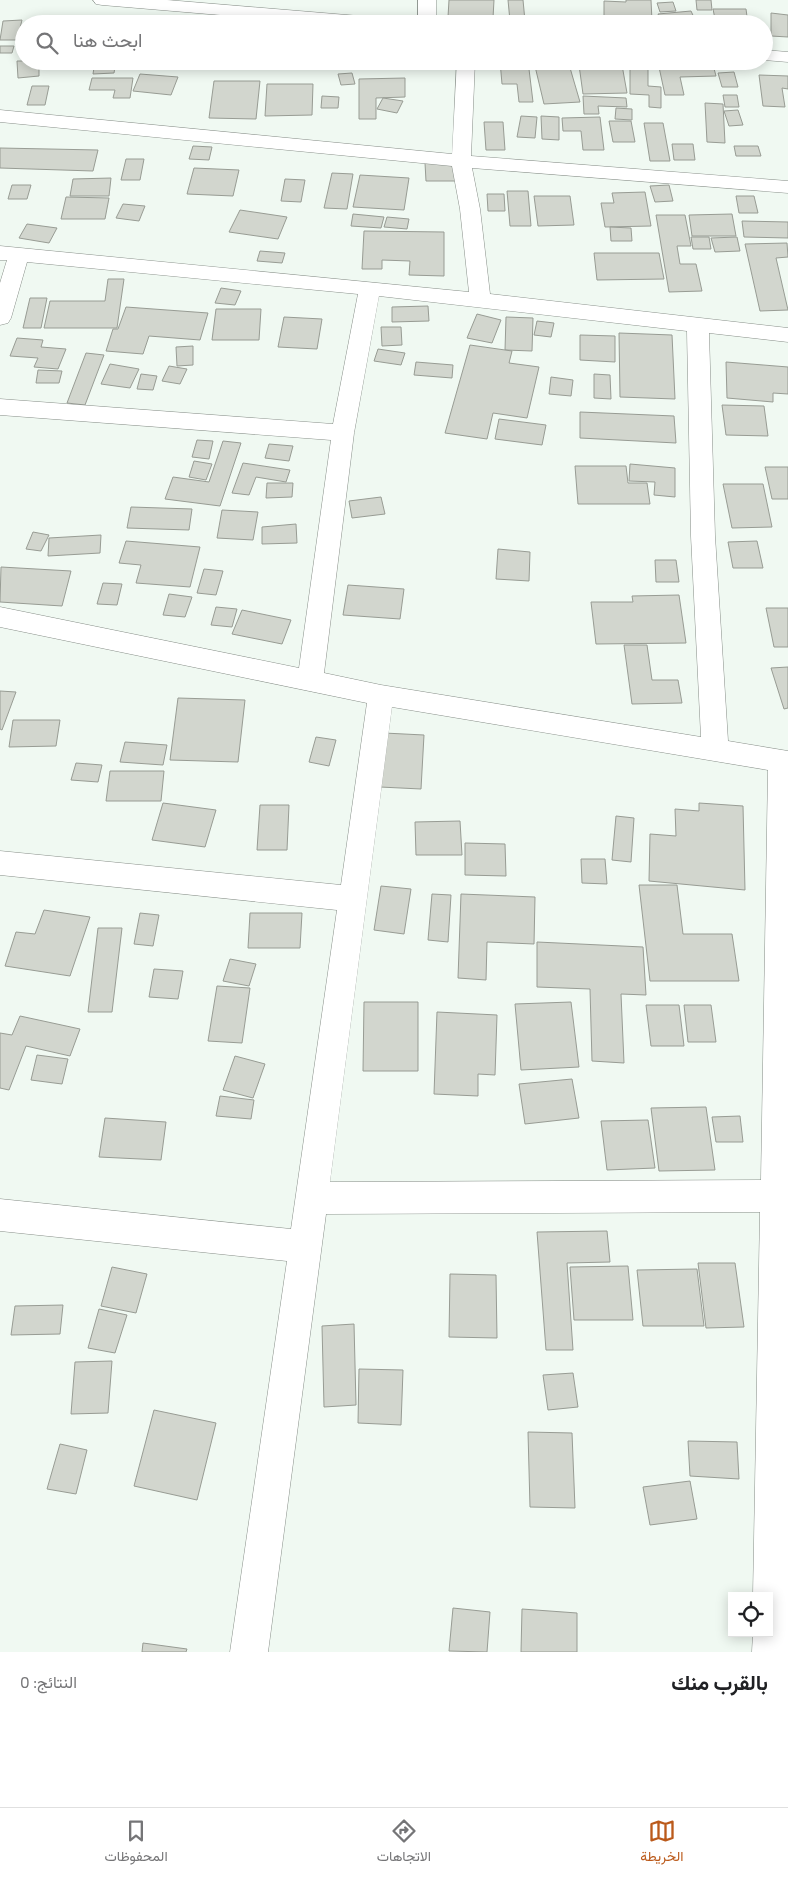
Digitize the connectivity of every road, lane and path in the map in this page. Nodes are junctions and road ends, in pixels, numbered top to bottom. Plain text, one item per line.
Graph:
1 (102, 0) edge
2 (427, 0) edge
3 (285, 15) edge
4 (427, 15) edge
5 (773, 56) edge
6 (788, 57) edge
7 (465, 70) edge
8 (0, 116) edge
9 (460, 160) junction
10 (788, 186) edge
11 (10, 254) edge
12 (370, 288) junction
13 (480, 300) junction
14 (0, 318) edge
15 (698, 324) junction
16 (788, 335) edge
17 (0, 407) edge
18 (343, 432) junction
19 (0, 617) edge
20 (310, 682) junction
21 (381, 695) junction
22 (715, 749) junction
23 (785, 762) edge
24 (0, 863) edge
25 (354, 899) junction
26 (776, 1196) junction
27 (314, 1198) junction
28 (0, 1215) edge
29 (304, 1247) junction
30 (249, 1652) edge
31 (771, 1652) edge

1 - 3 street
2 - 4 street
5 - 6 street
7 - 9 street
8 - 9 street
9 - 10 street
9 - 13 street
11 - 12 street
11 - 14 street
12 - 13 street
12 - 18 street
13 - 15 street
15 - 16 street
15 - 22 street
17 - 18 street
18 - 20 street
19 - 20 street
20 - 21 street
21 - 22 street
21 - 25 street
22 - 23 street
23 - 26 street
24 - 25 street
25 - 27 street
26 - 27 street
26 - 31 street
27 - 29 street
28 - 29 street
29 - 30 street

